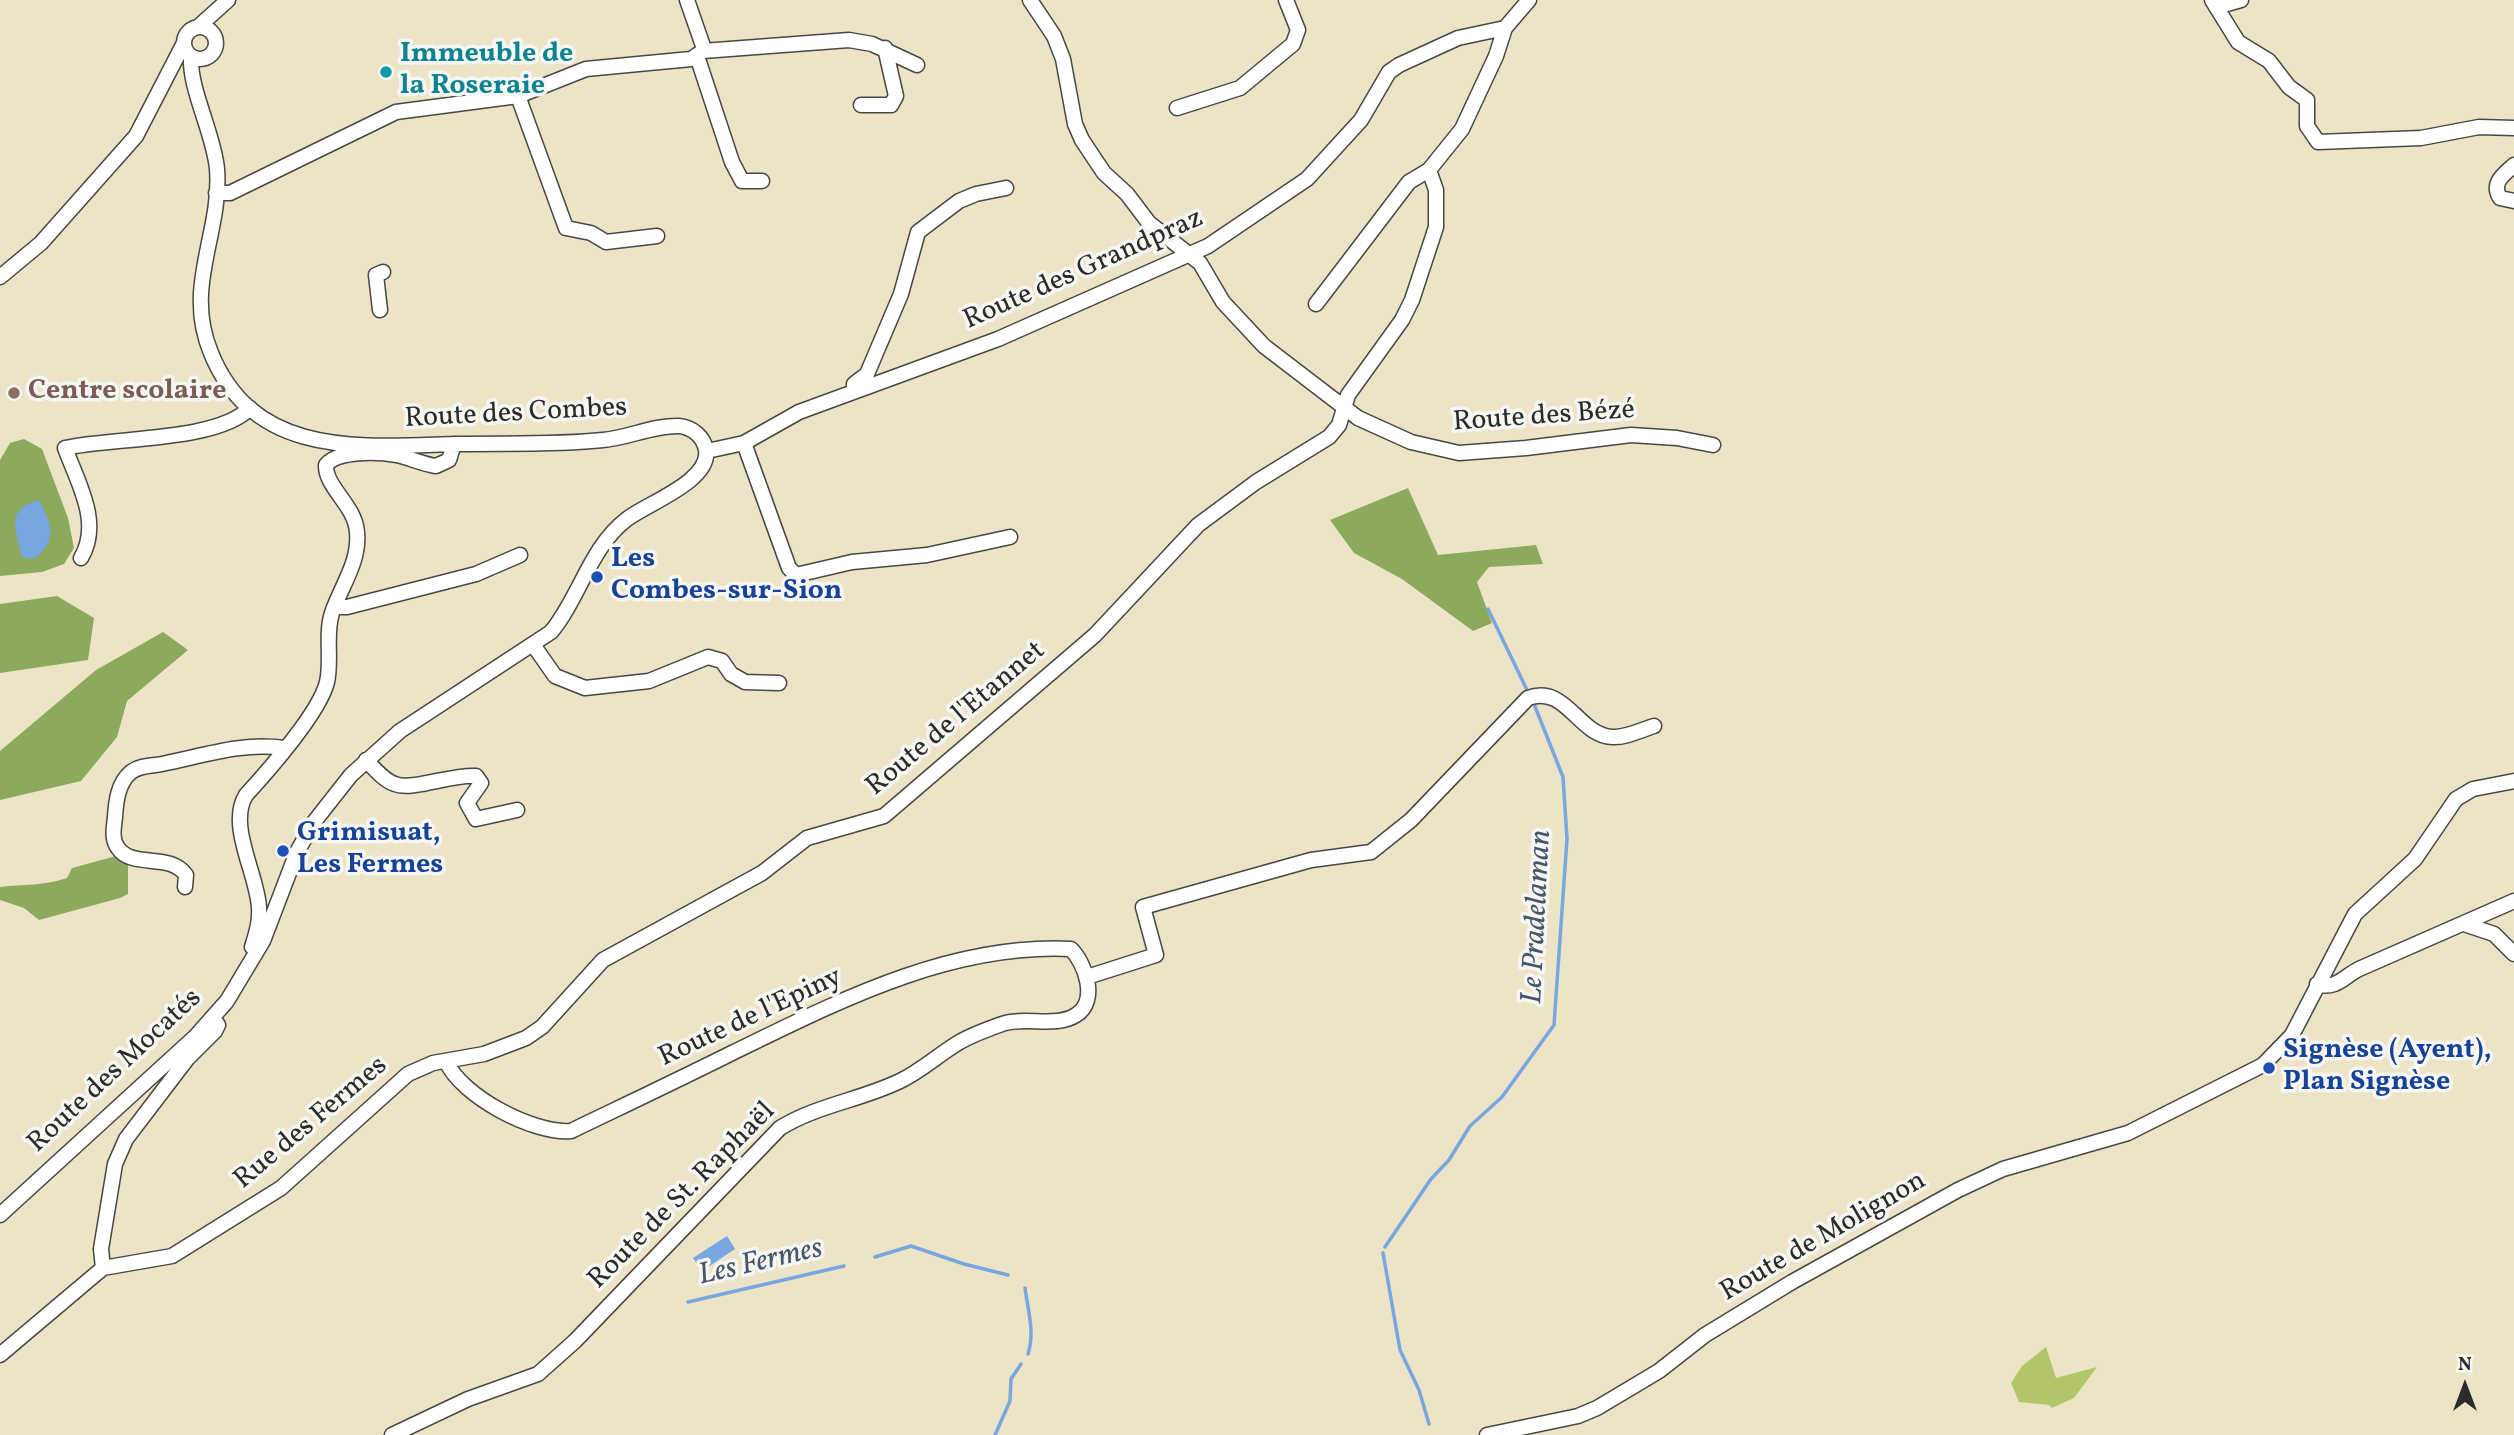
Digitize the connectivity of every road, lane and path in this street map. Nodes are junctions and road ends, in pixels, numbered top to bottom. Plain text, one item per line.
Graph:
1 (687, 0) edge
2 (1030, 0) edge
3 (1286, 0) edge
4 (1529, 0) edge
5 (2241, 0) edge
6 (227, 1) edge
7 (2214, 4) edge
8 (198, 27) junction
9 (1505, 29) junction
10 (215, 39) junction
11 (885, 48) junction
12 (188, 53) junction
13 (211, 54) junction
14 (700, 54) junction
15 (917, 65) dead end
16 (199, 94) junction
17 (518, 96) junction
18 (861, 105) dead end
19 (1177, 108) dead end
20 (2514, 128) edge
21 (2514, 165) edge
22 (1429, 170) junction
23 (762, 181) dead end
24 (1006, 188) dead end
25 (216, 193) junction
26 (2514, 201) edge
27 (657, 236) dead end
28 (1189, 255) junction
29 (383, 272) dead end
30 (0, 277) edge
31 (1316, 304) dead end
32 (380, 310) dead end
33 (854, 391) junction
34 (1344, 407) junction
35 (250, 408) junction
36 (744, 443) junction
37 (454, 444) junction
38 (1713, 445) dead end
39 (706, 451) junction
40 (1010, 537) dead end
41 (520, 555) dead end
42 (81, 558) dead end
43 (334, 607) junction
44 (534, 646) junction
45 (779, 683) dead end
46 (1654, 726) dead end
47 (284, 748) junction
48 (366, 760) junction
49 (2514, 781) edge
50 (517, 810) dead end
51 (185, 887) dead end
52 (2514, 901) edge
53 (2464, 924) junction
54 (2514, 954) edge
55 (256, 957) junction
56 (1087, 977) junction
57 (2317, 984) junction
58 (213, 1018) junction
59 (446, 1061) junction
60 (0, 1215) edge
61 (103, 1268) junction
62 (0, 1355) edge
63 (392, 1435) edge
64 (1487, 1435) edge

1 - 14 street
2 - 28 street, Route des Bézé
3 - 19 street
4 - 9 street
5 - 7 street
6 - 8 street, Route des Combes
6 - 10 street, Route des Combes
7 - 20 street
8 - 10 street
8 - 12 street, Route des Combes
9 - 22 street
9 - 28 street, Route des Grandpraz
10 - 13 street, Route des Combes
11 - 14 street
11 - 15 street
11 - 18 street
12 - 13 street
12 - 16 street, Route des Combes
12 - 30 street
13 - 16 street, Route des Combes
14 - 17 street
14 - 23 street
16 - 25 street, Route des Combes
17 - 25 street
17 - 27 street
21 - 26 street
22 - 31 street
22 - 34 street, Route de l'Etannet
24 - 33 street
25 - 35 street, Route des Combes
28 - 33 street, Route des Grandpraz
28 - 34 street, Route des Bézé
29 - 32 street
33 - 36 street, Route des Grandpraz
34 - 38 street, Route des Bézé
34 - 59 street, Route de l'Etannet
35 - 37 street, Route des Combes
35 - 42 street
36 - 39 street, Route des Grandpraz
36 - 40 street
37 - 39 street, Route des Combes
37 - 43 street
39 - 44 street
41 - 43 street
43 - 47 street
44 - 45 street
44 - 48 street
46 - 56 street
47 - 51 street
47 - 55 street
48 - 50 street
48 - 55 street
49 - 57 street, Route de Molignon
52 - 53 street
53 - 54 street
53 - 57 street
55 - 58 street, Route des Mocatés
56 - 59 street, Route de l'Epiny
56 - 63 street, Route de St. Raphaël
57 - 64 street, Route de Molignon
58 - 60 street, Route des Mocatés
58 - 61 street
59 - 61 street, Rue des Fermes
61 - 62 street

